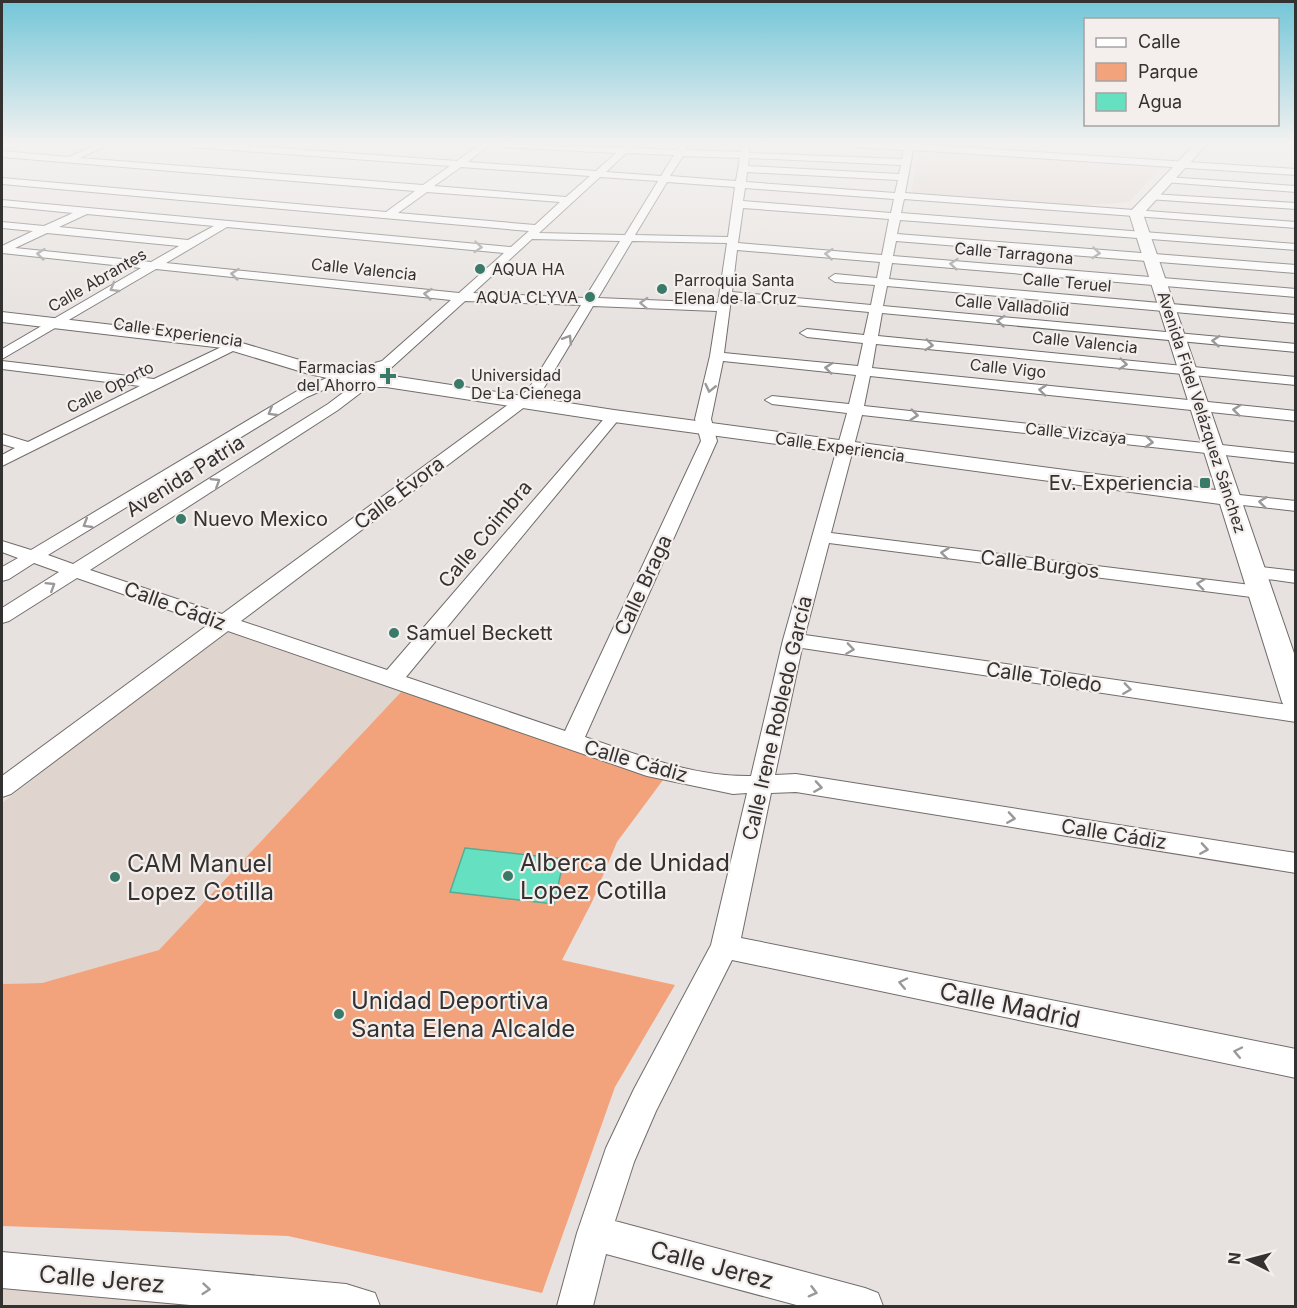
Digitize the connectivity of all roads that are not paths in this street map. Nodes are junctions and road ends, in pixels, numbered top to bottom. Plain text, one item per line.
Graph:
1 (26, 205) edge
2 (96, 205) edge
3 (258, 205) edge
4 (272, 205) edge
5 (402, 205) edge
6 (562, 205) edge
7 (649, 205) edge
8 (737, 205) edge
9 (751, 205) edge
10 (898, 205) edge
11 (1025, 205) edge
12 (1144, 205) edge
13 (1281, 205) edge
14 (1296, 206) edge
15 (85, 210) junction
16 (1136, 213) junction
17 (388, 215) junction
18 (896, 216) junction
19 (225, 224) junction
20 (2, 225) edge
21 (1296, 225) edge
22 (45, 230) junction
23 (531, 232) junction
24 (1144, 235) junction
25 (892, 237) junction
26 (629, 238) junction
27 (731, 243) junction
28 (190, 244) junction
29 (1296, 247) edge
30 (2, 250) edge
31 (511, 250) junction
32 (1151, 258) junction
33 (887, 259) junction
34 (154, 265) junction
35 (1296, 269) edge
36 (835, 278) dead end
37 (1159, 282) junction
38 (882, 283) junction
39 (1296, 293) edge
40 (462, 296) junction
41 (592, 301) junction
42 (724, 301) junction
43 (2, 308) edge
44 (1168, 308) junction
45 (877, 309) junction
46 (2, 317) edge
47 (1296, 319) edge
48 (61, 320) junction
49 (807, 333) dead end
50 (1178, 337) junction
51 (870, 339) junction
52 (234, 345) junction
53 (1296, 348) edge
54 (2, 355) edge
55 (717, 356) junction
56 (2, 365) edge
57 (1189, 370) junction
58 (864, 371) junction
59 (370, 375) junction
60 (1296, 381) edge
61 (157, 384) junction
62 (772, 400) dead end
63 (521, 403) junction
64 (1199, 406) junction
65 (856, 409) junction
66 (614, 416) junction
67 (1296, 416) edge
68 (705, 429) junction
69 (2, 439) edge
70 (29, 447) junction
71 (846, 448) junction
72 (1213, 449) junction
73 (1296, 458) edge
74 (2, 461) edge
75 (1230, 499) junction
76 (1296, 506) edge
77 (821, 537) junction
78 (2, 546) edge
79 (31, 558) junction
80 (75, 571) junction
81 (2, 575) edge
82 (1296, 577) edge
83 (1256, 582) junction
84 (2, 617) edge
85 (223, 624) junction
86 (793, 640) junction
87 (1291, 673) edge
88 (390, 681) junction
89 (1296, 702) edge
90 (1296, 714) edge
91 (571, 742) junction
92 (760, 785) junction
93 (2, 788) edge
94 (1296, 863) edge
95 (725, 946) junction
96 (1296, 1064) edge
97 (594, 1233) junction
98 (2, 1270) edge
99 (350, 1305) edge
100 (575, 1306) edge
101 (865, 1306) edge

1 - 15 street
2 - 15 street
3 - 19 street, Calle Abrantes
4 - 17 street, Calle Tarragona
5 - 17 street
6 - 23 street, Avenida Patria
7 - 26 street, Calle Évora
8 - 27 street, Calle Braga
9 - 18 street
10 - 18 street, Calle Irene Robledo García
11 - 16 street
12 - 16 street
13 - 14 street
15 - 19 street
15 - 22 street
16 - 21 street
16 - 24 street, Avenida Fidel Velázquez Sánchez
17 - 23 street, Calle Tarragona
18 - 24 street
18 - 25 street, Calle Irene Robledo García
19 - 28 street, Calle Abrantes
19 -> 31 street
20 - 22 street
22 - 28 street
22 - 30 street
23 - 26 street, Calle Tarragona
23 - 31 street, Avenida Patria
24 - 29 street
24 - 32 street, Avenida Fidel Velázquez Sánchez
25 -> 32 street
25 - 33 street, Calle Irene Robledo García
26 - 27 street, Calle Tarragona
26 - 41 street, Calle Évora
33 -> 27 street, Calle Tarragona
27 - 42 street, Calle Braga
28 - 34 street, Calle Abrantes
34 -> 30 street, Calle Valencia
31 - 40 street, Avenida Patria
32 - 35 street
32 - 37 street, Avenida Fidel Velázquez Sánchez
37 -> 33 street, Calle Tarragona
33 - 38 street, Calle Irene Robledo García
40 -> 34 street, Calle Valencia
34 -> 48 street, Calle Abrantes
36 - 38 street, Calle Teruel
37 - 39 street, Calle Tarragona
37 - 44 street, Avenida Fidel Velázquez Sánchez
38 - 44 street, Calle Teruel
38 - 45 street, Calle Irene Robledo García
40 - 41 street, Calle Valencia
40 - 59 street, Avenida Patria
42 -> 41 street, Calle Valencia
63 -> 41 street, Calle Évora
42 - 45 street, Calle Valladolid
42 - 55 street, Calle Braga
43 - 48 street, Calle Experiencia
44 - 47 street, Calle Teruel
44 - 50 street, Avenida Fidel Velázquez Sánchez
50 -> 45 street, Calle Valladolid
45 - 51 street, Calle Irene Robledo García
46 - 48 street, Calle Experiencia
48 - 52 street, Calle Experiencia
48 - 54 street, Calle Abrantes
48 - 59 street, Calle Experiencia
49 - 51 street, Calle Valencia
53 -> 50 street, Calle Valladolid
50 - 57 street, Avenida Fidel Velázquez Sánchez
51 -> 57 street, Calle Valencia
51 - 58 street, Calle Irene Robledo García
52 - 59 street, Calle Experiencia
52 - 61 street, Calle Oporto
58 -> 55 street, Calle Vigo
55 -> 68 street, Calle Braga
56 - 61 street
57 - 60 street, Calle Valencia
57 - 64 street, Avenida Fidel Velázquez Sánchez
64 -> 58 street, Calle Vigo
58 - 65 street, Calle Irene Robledo García
59 - 63 street, Calle Experiencia
59 -> 79 street, Avenida Patria
80 -> 59 street, Avenida Patria
61 - 70 street, Calle Oporto
62 - 65 street, Calle Vizcaya
63 - 66 street, Calle Experiencia
63 - 85 street, Calle Évora
67 -> 64 street, Calle Vigo
64 - 72 street, Avenida Fidel Velázquez Sánchez
65 - 71 street, Calle Irene Robledo García
65 -> 72 street, Calle Vizcaya
66 - 68 street, Calle Experiencia
66 - 88 street, Calle Coimbra
68 - 71 street, Calle Experiencia
68 - 91 street, Calle Braga
69 - 70 street
70 - 74 street, Calle Oporto
71 - 75 street, Calle Experiencia
71 - 77 street, Calle Irene Robledo García
72 - 73 street, Calle Vizcaya
72 - 75 street, Avenida Fidel Velázquez Sánchez
76 -> 75 street, Calle Experiencia
75 - 83 street, Avenida Fidel Velázquez Sánchez
83 -> 77 street, Calle Burgos
77 - 86 street, Calle Irene Robledo García
78 - 79 street, Calle Cádiz
79 - 80 street, Calle Cádiz
79 - 81 street, Avenida Patria
84 -> 80 street, Avenida Patria
80 - 85 street, Calle Cádiz
82 - 83 street, Calle Burgos
83 - 87 street, Avenida Fidel Velázquez Sánchez
85 - 88 street, Calle Cádiz
85 - 93 street, Calle Évora
86 -> 90 street, Calle Toledo
86 - 92 street, Calle Irene Robledo García
87 - 89 street, Avenida Fidel Velázquez Sánchez
88 - 91 street, Calle Cádiz
91 - 92 street, Calle Cádiz
92 -> 94 street, Calle Cádiz
92 - 95 street, Calle Irene Robledo García
96 -> 95 street, Calle Madrid
95 - 97 street, Calle Irene Robledo García
97 - 100 street, Calle Irene Robledo García
97 -> 101 street, Calle Jerez
98 -> 99 street, Calle Jerez

